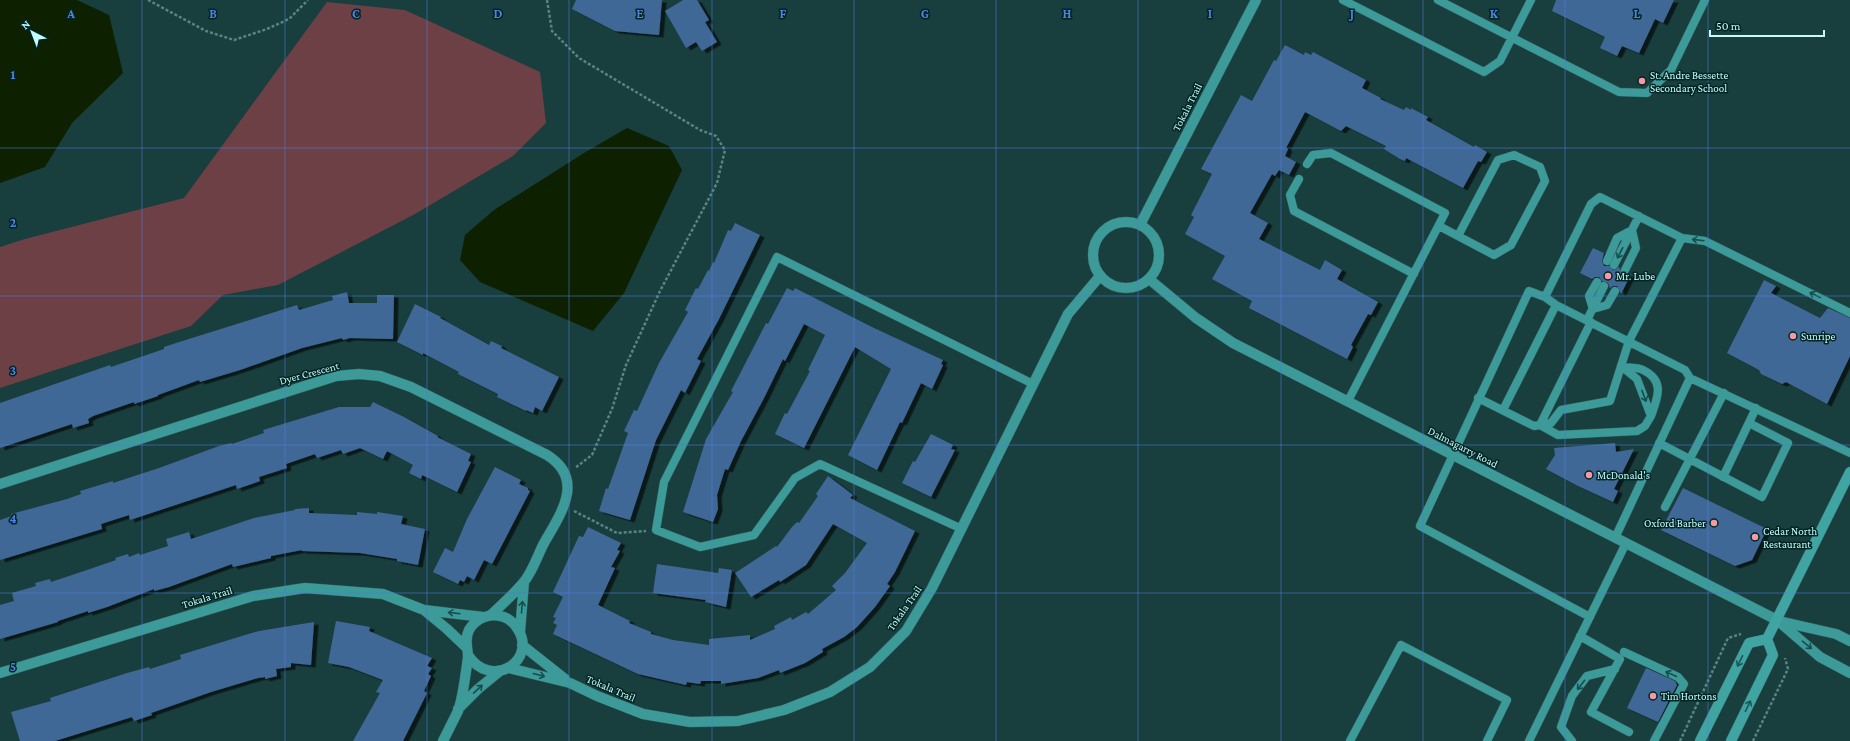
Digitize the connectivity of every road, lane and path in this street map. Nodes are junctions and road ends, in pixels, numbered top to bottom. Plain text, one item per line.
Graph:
1 (148, 0) edge
2 (308, 0) edge
3 (547, 0) edge
4 (1256, 0) edge
5 (1343, 0) edge
6 (1438, 0) edge
7 (1531, 0) edge
8 (1705, 0) edge
9 (1513, 38) junction
10 (1307, 164) dead end
11 (1299, 179) dead end
12 (1639, 216) junction
13 (1140, 225) junction
14 (1439, 226) junction
15 (1632, 230) junction
16 (1458, 236) junction
17 (1682, 238) junction
18 (1607, 261) dead end
19 (1614, 265) dead end
20 (1625, 270) dead end
21 (1414, 274) junction
22 (1100, 276) junction
23 (1149, 279) junction
24 (1600, 284) dead end
25 (1615, 291) dead end
26 (1545, 297) junction
27 (1556, 304) junction
28 (1593, 309) junction
29 (1850, 313) edge
30 (1589, 321) junction
31 (1629, 341) junction
32 (1621, 366) junction
33 (1690, 378) junction
34 (1033, 384) junction
35 (1724, 393) junction
36 (1478, 398) junction
37 (1348, 402) junction
38 (1756, 408) junction
39 (1503, 410) junction
40 (1651, 416) junction
41 (1749, 423) junction
42 (1540, 425) junction
43 (1659, 443) junction
44 (1850, 453) edge
45 (1452, 454) junction
46 (1690, 459) junction
47 (1850, 472) edge
48 (565, 475) junction
49 (1723, 477) junction
50 (0, 484) edge
51 (564, 506) junction
52 (1665, 507) dead end
53 (962, 529) junction
54 (656, 530) junction
55 (1616, 538) junction
56 (1626, 543) junction
57 (524, 582) junction
58 (424, 610) junction
59 (487, 616) junction
60 (1590, 618) junction
61 (1777, 620) junction
62 (520, 632) junction
63 (1742, 633) dead end
64 (1580, 636) junction
65 (1767, 639) junction
66 (1850, 642) edge
67 (522, 645) junction
68 (467, 651) junction
69 (1624, 652) dead end
70 (1784, 653) dead end
71 (1614, 669) junction
72 (504, 670) junction
73 (0, 673) edge
74 (1850, 673) edge
75 (570, 683) junction
76 (458, 709) junction
77 (1629, 732) dead end
78 (443, 741) edge
79 (1350, 741) edge
80 (1487, 741) edge
81 (1529, 741) edge
82 (1572, 741) edge
83 (1654, 741) edge
84 (1680, 741) edge
85 (1700, 741) edge
86 (1731, 741) edge
87 (1753, 741) edge

1 - 2 path
3 - 48 path
4 - 13 street, Tokala Trail
5 - 9 lane
6 - 9 lane
7 - 9 lane
8 - 9 lane
10 - 14 lane
11 - 21 lane
12 - 15 lane
12 - 17 lane
12 - 26 lane
13 - 22 street
13 - 23 street
14 - 16 lane
14 - 21 lane
15 - 18 lane
15 -> 19 lane
15 - 20 lane
16 - 16 lane
29 -> 17 lane
17 - 31 lane
21 - 37 lane
22 - 23 street
22 - 34 street, Tokala Trail
23 - 37 street, Dalmagarry Road
24 - 28 lane
25 - 28 lane
26 - 27 lane
26 - 36 lane
27 - 30 lane
27 - 39 lane
28 - 30 lane
30 - 31 lane
30 - 42 lane
31 - 32 lane
31 - 33 lane
32 -> 40 lane
32 - 40 lane
32 - 42 lane
33 - 35 lane
33 - 43 lane
34 - 53 street, Tokala Trail
34 - 54 lane
35 - 38 lane
35 - 46 lane
36 - 39 lane
36 - 45 lane
37 - 45 street, Dalmagarry Road
38 - 41 lane
38 - 44 lane
39 - 42 lane
40 - 42 lane
41 - 49 lane
41 - 49 lane
43 - 46 lane
43 - 55 lane
45 - 55 street, Dalmagarry Road
45 - 60 lane
46 - 49 lane
46 - 52 lane
47 - 61 main road
48 - 50 street, Dyer Crescent
48 - 51 street
51 - 54 path
51 - 57 street
53 - 54 lane
53 - 75 street, Tokala Trail
55 - 56 street, Dalmagarry Road
56 - 60 lane
56 - 61 street, Dalmagarry Road
57 - 59 street
62 -> 57 street
59 -> 58 street, Tokala Trail
58 - 68 street, Tokala Trail
58 - 73 street, Tokala Trail
59 - 62 street
59 - 68 street
60 - 64 lane
61 - 65 main road
61 - 66 street, Dalmagarry Road
61 -> 74 street, Dalmagarry Road
62 - 67 street
63 - 84 path
64 - 71 lane
64 - 81 lane
65 -> 85 main road
86 -> 65 main road
67 - 72 street
67 - 75 street, Tokala Trail
68 - 72 street
68 - 76 street
83 -> 69 lane
70 - 87 path
71 - 77 lane
71 -> 82 lane
72 -> 75 street, Tokala Trail
76 -> 72 street
76 - 78 street
79 - 80 lane

